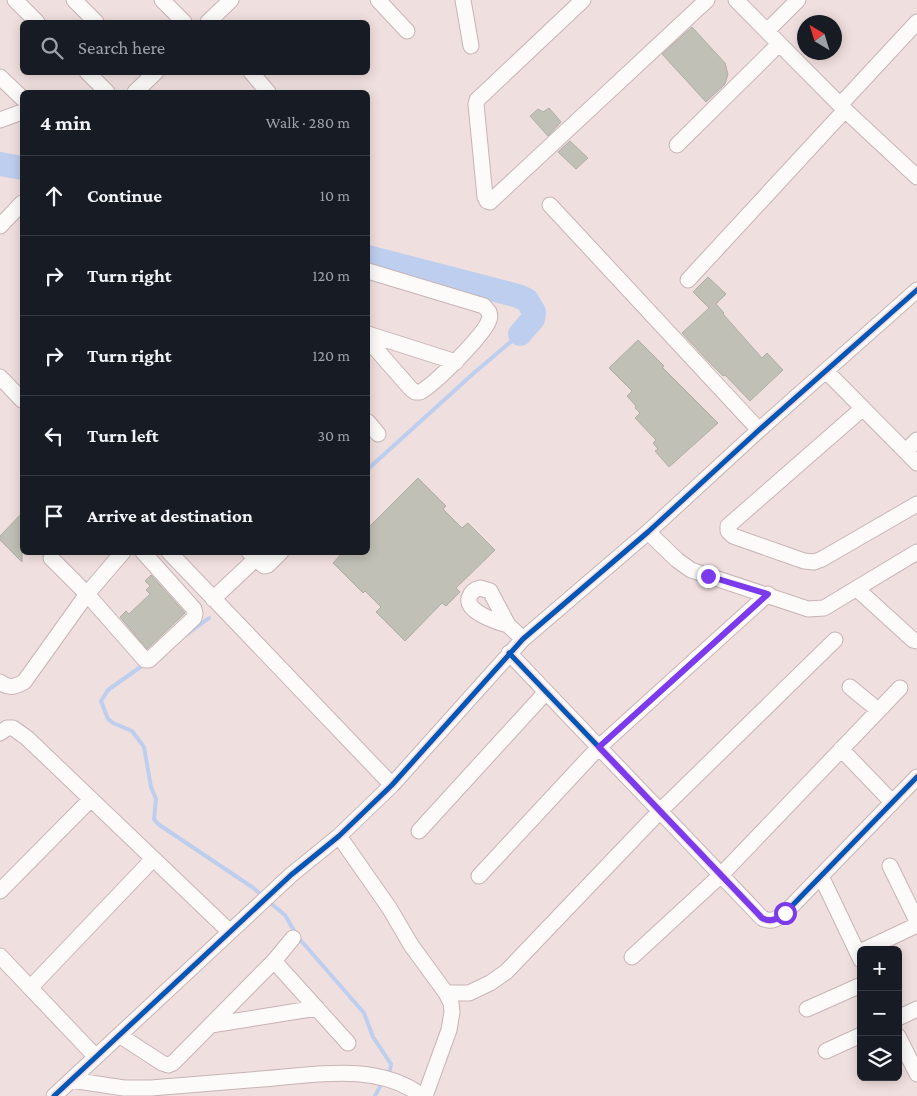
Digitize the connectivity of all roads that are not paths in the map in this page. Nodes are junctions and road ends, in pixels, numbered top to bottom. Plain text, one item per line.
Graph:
1 (14, 0) edge
2 (74, 0) edge
3 (162, 0) edge
4 (231, 0) edge
5 (378, 0) edge
6 (464, 0) edge
7 (583, 0) edge
8 (707, 0) edge
9 (736, 0) edge
10 (798, 0) edge
11 (35, 20) edge
12 (94, 20) edge
13 (182, 20) edge
14 (210, 20) edge
15 (917, 22) edge
16 (407, 31) dead end
17 (767, 31) junction
18 (779, 44) junction
19 (471, 46) dead end
20 (90, 75) edge
21 (148, 75) edge
22 (254, 75) edge
23 (0, 77) edge
24 (104, 90) edge
25 (137, 90) edge
26 (266, 90) edge
27 (20, 96) edge
28 (842, 108) junction
29 (20, 113) edge
30 (0, 120) edge
31 (677, 145) dead end
32 (917, 178) edge
33 (20, 205) edge
34 (550, 206) dead end
35 (0, 226) edge
36 (370, 272) edge
37 (688, 280) dead end
38 (917, 290) edge
39 (370, 335) edge
40 (370, 342) edge
41 (456, 362) junction
42 (826, 372) junction
43 (0, 377) edge
44 (20, 398) edge
45 (862, 408) junction
46 (370, 424) edge
47 (759, 430) junction
48 (378, 434) dead end
49 (917, 440) edge
50 (906, 451) junction
51 (917, 463) edge
52 (917, 504) edge
53 (648, 532) junction
54 (917, 552) edge
55 (120, 555) edge
56 (172, 555) edge
57 (256, 555) edge
58 (278, 555) edge
59 (151, 556) edge
60 (51, 558) dead end
61 (857, 589) junction
62 (87, 594) junction
63 (768, 594) junction
64 (213, 599) junction
65 (508, 625) dead end
66 (523, 639) junction
67 (835, 640) dead end
68 (917, 641) edge
69 (509, 653) junction
70 (0, 682) edge
71 (850, 687) dead end
72 (900, 688) dead end
73 (546, 692) junction
74 (878, 710) junction
75 (0, 733) edge
76 (599, 747) junction
77 (841, 750) junction
78 (917, 776) edge
79 (392, 785) junction
80 (91, 799) junction
81 (892, 802) junction
82 (660, 811) junction
83 (419, 831) dead end
84 (339, 836) junction
85 (153, 859) junction
86 (890, 866) dead end
87 (721, 875) junction
88 (478, 876) dead end
89 (821, 876) junction
90 (0, 891) edge
91 (917, 923) edge
92 (230, 932) junction
93 (293, 938) dead end
94 (857, 946) edge
95 (874, 946) edge
96 (0, 956) edge
97 (632, 957) dead end
98 (274, 961) junction
99 (857, 987) edge
100 (30, 988) junction
101 (446, 993) junction
102 (317, 1008) junction
103 (807, 1009) dead end
104 (917, 1009) edge
105 (902, 1016) edge
106 (211, 1025) junction
107 (119, 1035) junction
108 (859, 1036) edge
109 (348, 1043) dead end
110 (902, 1044) edge
111 (826, 1051) dead end
112 (96, 1057) junction
113 (917, 1074) edge
114 (72, 1080) junction
115 (136, 1092) edge
116 (418, 1093) edge
117 (54, 1096) edge

1 - 11 street
2 - 12 street
3 - 13 street
4 - 14 street
5 - 16 street
6 - 19 street
7 - 8 street
9 - 17 street
10 - 17 street
15 - 28 street
17 - 18 street
18 - 28 street
18 - 31 street
20 - 24 street
21 - 25 street
22 - 26 street
23 - 27 street
28 - 32 street
28 - 37 street
29 - 30 street
33 - 35 street
34 - 47 street
36 - 41 street
38 - 42 street
39 - 41 street
40 - 41 street
42 - 45 street
42 - 47 street
43 - 44 street
45 - 50 street
45 - 52 street
46 - 48 street
47 - 53 street
49 - 50 street
50 - 51 street
53 - 63 street
53 - 66 street
54 - 61 street
55 - 62 street
56 - 64 street
57 - 58 street
57 - 64 street
59 - 62 street
60 - 62 street
61 - 63 street
61 - 68 street
62 - 70 street
63 - 76 street
64 - 79 street
65 - 66 street
66 - 69 street
67 - 82 street
69 - 73 street
69 - 79 street
71 - 74 street
72 - 74 street
73 - 76 street
73 - 83 street
74 - 77 street
75 - 80 street
76 - 82 street
76 - 88 street
77 - 81 street
77 - 87 street
78 - 81 street
79 - 84 street
80 - 85 street
80 - 90 street
81 - 89 street
82 - 87 street
82 - 101 street
84 - 92 street
84 - 101 street
85 - 92 street
85 - 100 street
86 - 91 street
87 - 89 street
87 - 97 street
89 - 94 street
91 - 95 street
92 - 107 street
93 - 98 street
96 - 100 street
98 - 102 street
98 - 106 street
99 - 103 street
100 - 112 street
101 - 116 street
102 - 106 street
102 - 109 street
104 - 105 street
106 - 107 street
107 - 112 street
108 - 111 street
110 - 113 street
112 - 114 street
114 - 115 street
114 - 117 street
115 - 116 street

